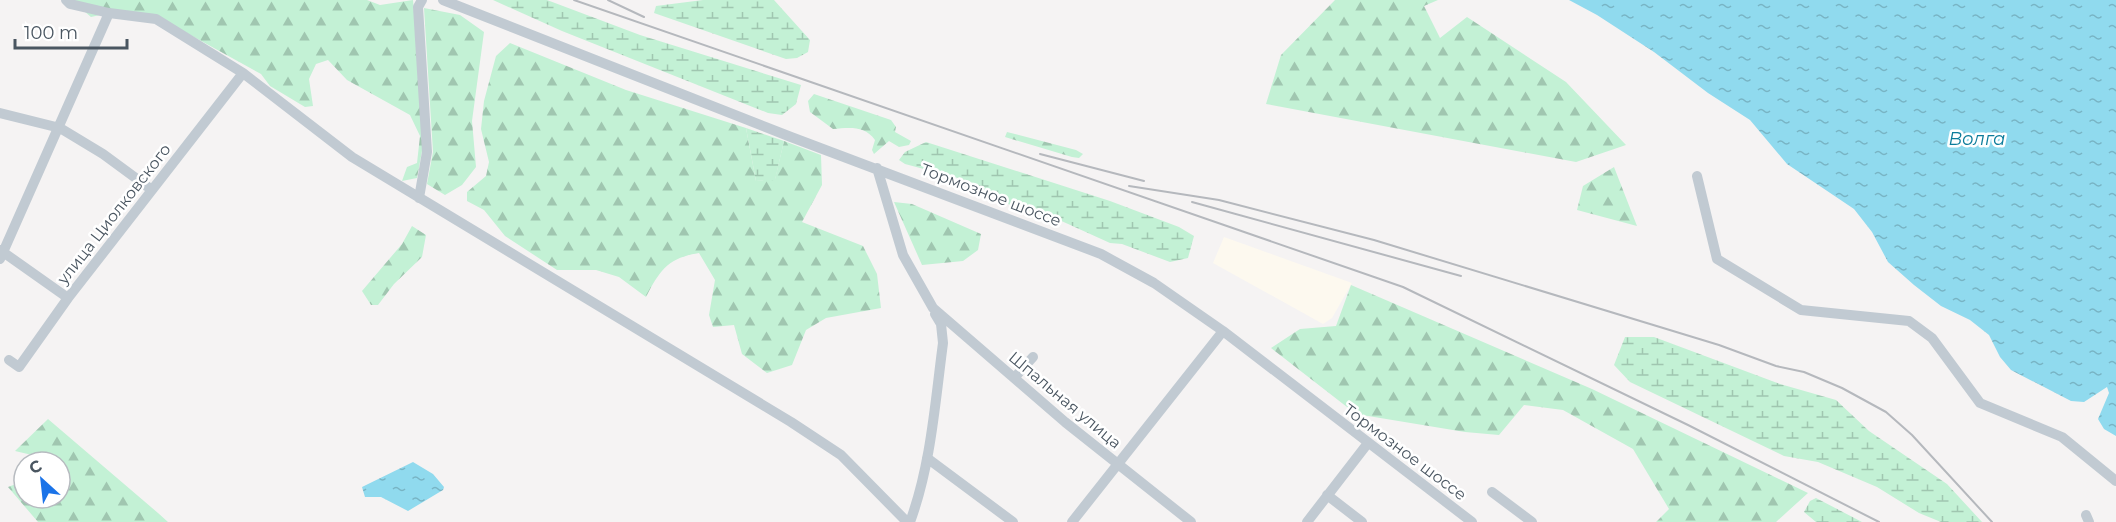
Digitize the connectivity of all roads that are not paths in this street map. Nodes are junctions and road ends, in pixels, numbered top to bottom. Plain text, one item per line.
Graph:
1 (66, 0) edge
2 (422, 0) edge
3 (443, 0) edge
4 (109, 13) junction
5 (243, 73) junction
6 (0, 113) edge
7 (60, 128) junction
8 (877, 168) junction
9 (1696, 176) dead end
10 (152, 190) junction
11 (418, 198) junction
12 (1, 253) edge
13 (68, 298) junction
14 (933, 308) junction
15 (1223, 331) junction
16 (1033, 357) dead end
17 (9, 360) dead end
18 (1015, 377) junction
19 (1368, 443) junction
20 (927, 458) junction
21 (1119, 465) junction
22 (2116, 481) edge
23 (1492, 492) dead end
24 (1328, 495) junction
25 (908, 522) edge
26 (1013, 522) edge
27 (1072, 522) edge
28 (1191, 522) edge
29 (1306, 522) edge
30 (1362, 522) edge
31 (1472, 522) edge
32 (1532, 522) edge

1 - 4 street
2 - 11 street
3 - 8 street, Тормозное шоссе
4 - 5 street
4 - 7 street
5 - 10 street, улица Циолковского
5 - 11 street
6 - 7 street
7 - 10 street
7 - 12 street
8 - 14 street, Шпальная улица
8 - 15 street, Тормозное шоссе
9 - 22 street
10 - 13 street, улица Циолковского
11 - 25 street
12 - 13 street
13 - 17 street, улица Циолковского
14 - 18 street, Шпальная улица
14 - 20 street
15 - 19 street, Тормозное шоссе
15 - 21 street
16 - 18 street
18 - 21 street, Шпальная улица
19 - 24 street
19 - 31 street, Тормозное шоссе
20 - 25 street
20 - 26 street
21 - 27 street
21 - 28 street, Шпальная улица
23 - 32 street
24 - 29 street
24 - 30 street

